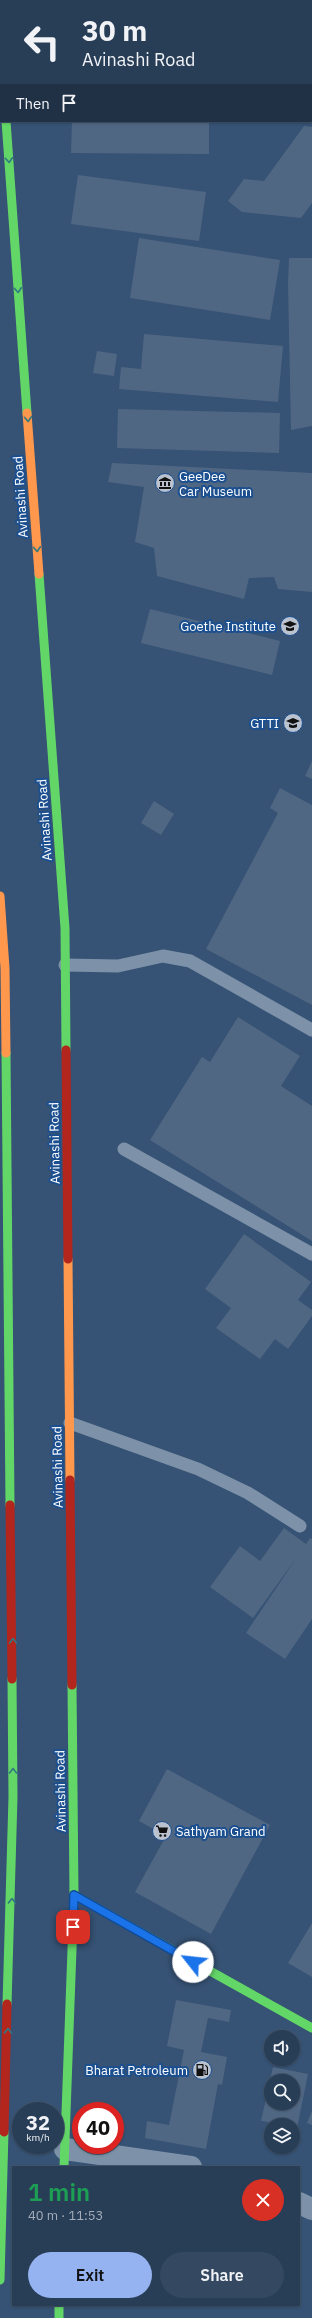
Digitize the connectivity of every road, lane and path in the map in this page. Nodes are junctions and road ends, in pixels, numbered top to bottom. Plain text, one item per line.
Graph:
1 (6, 122) edge
2 (0, 896) edge
3 (65, 965) junction
4 (312, 1030) edge
5 (124, 1149) dead end
6 (312, 1254) edge
7 (70, 1423) junction
8 (300, 1526) dead end
9 (7, 1689) edge
10 (74, 1895) junction
11 (312, 2028) edge
12 (65, 2158) edge
13 (177, 2166) edge
14 (300, 2204) edge
15 (312, 2210) edge
16 (0, 2280) edge
17 (59, 2306) edge
18 (59, 2318) edge

1 -> 3 main road, Avinashi Road
9 -> 2 main road
3 - 4 lane
3 - 7 main road, Avinashi Road
5 - 6 lane
7 - 8 lane
7 - 10 main road, Avinashi Road
16 -> 9 main road
10 - 11 main road
10 - 12 main road, Avinashi Road
12 - 13 street
14 - 15 street
17 - 18 main road

